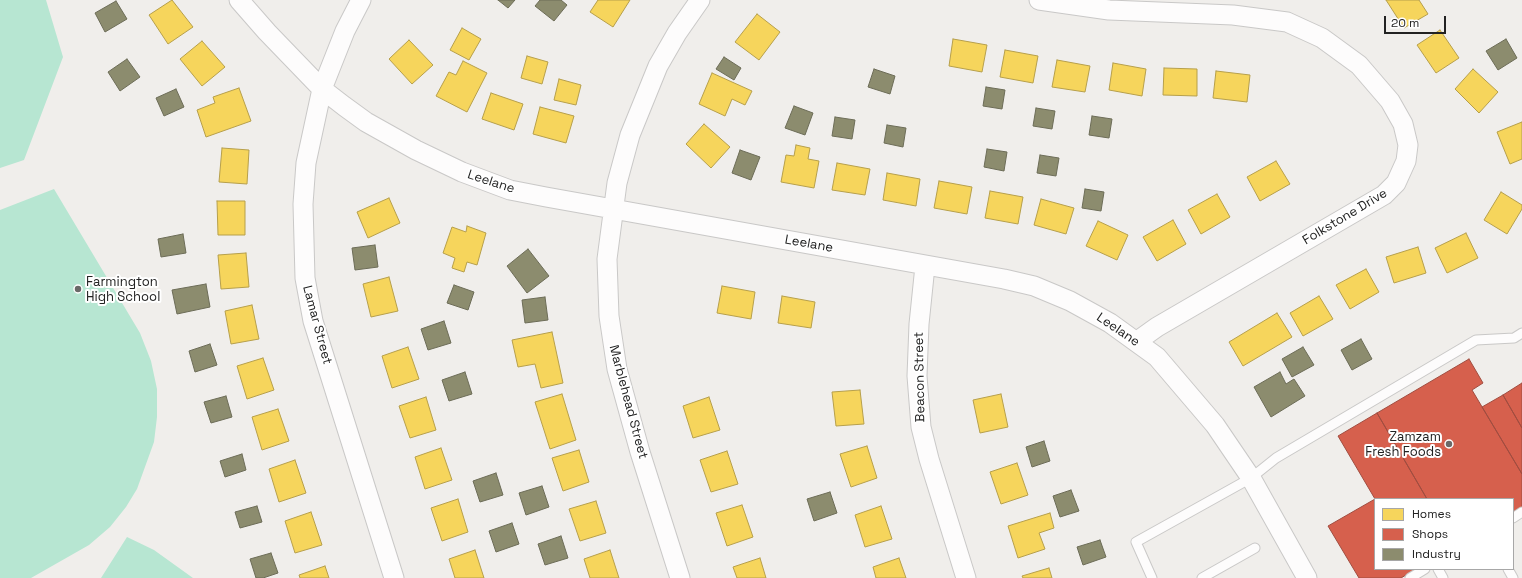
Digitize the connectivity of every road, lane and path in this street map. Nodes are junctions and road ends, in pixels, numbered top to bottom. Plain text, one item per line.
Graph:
1 (239, 0) edge
2 (361, 0) edge
3 (700, 0) edge
4 (1039, 0) edge
5 (1233, 8) edge
6 (322, 89) junction
7 (613, 208) junction
8 (925, 266) junction
9 (1522, 333) edge
10 (1136, 342) junction
11 (1251, 478) junction
12 (1255, 548) dead end
13 (1423, 570) edge
14 (394, 578) edge
15 (680, 578) edge
16 (966, 578) edge
17 (1152, 578) edge
18 (1202, 578) edge
19 (1307, 578) edge
20 (1410, 578) edge

1 - 6 street, Leelane
2 - 6 street, Lamar Street
3 - 7 street, Marblehead Street
4 - 5 street, Folkstone Drive
5 - 10 street, Folkstone Drive
6 - 7 street, Leelane
6 - 14 street, Lamar Street
7 - 8 street, Leelane
7 - 15 street, Marblehead Street
8 - 10 street, Leelane
8 - 16 street, Beacon Street
9 - 11 lane
10 - 11 street, Leelane
11 - 17 lane
11 - 19 street, Leelane
12 - 18 lane
13 - 20 lane

